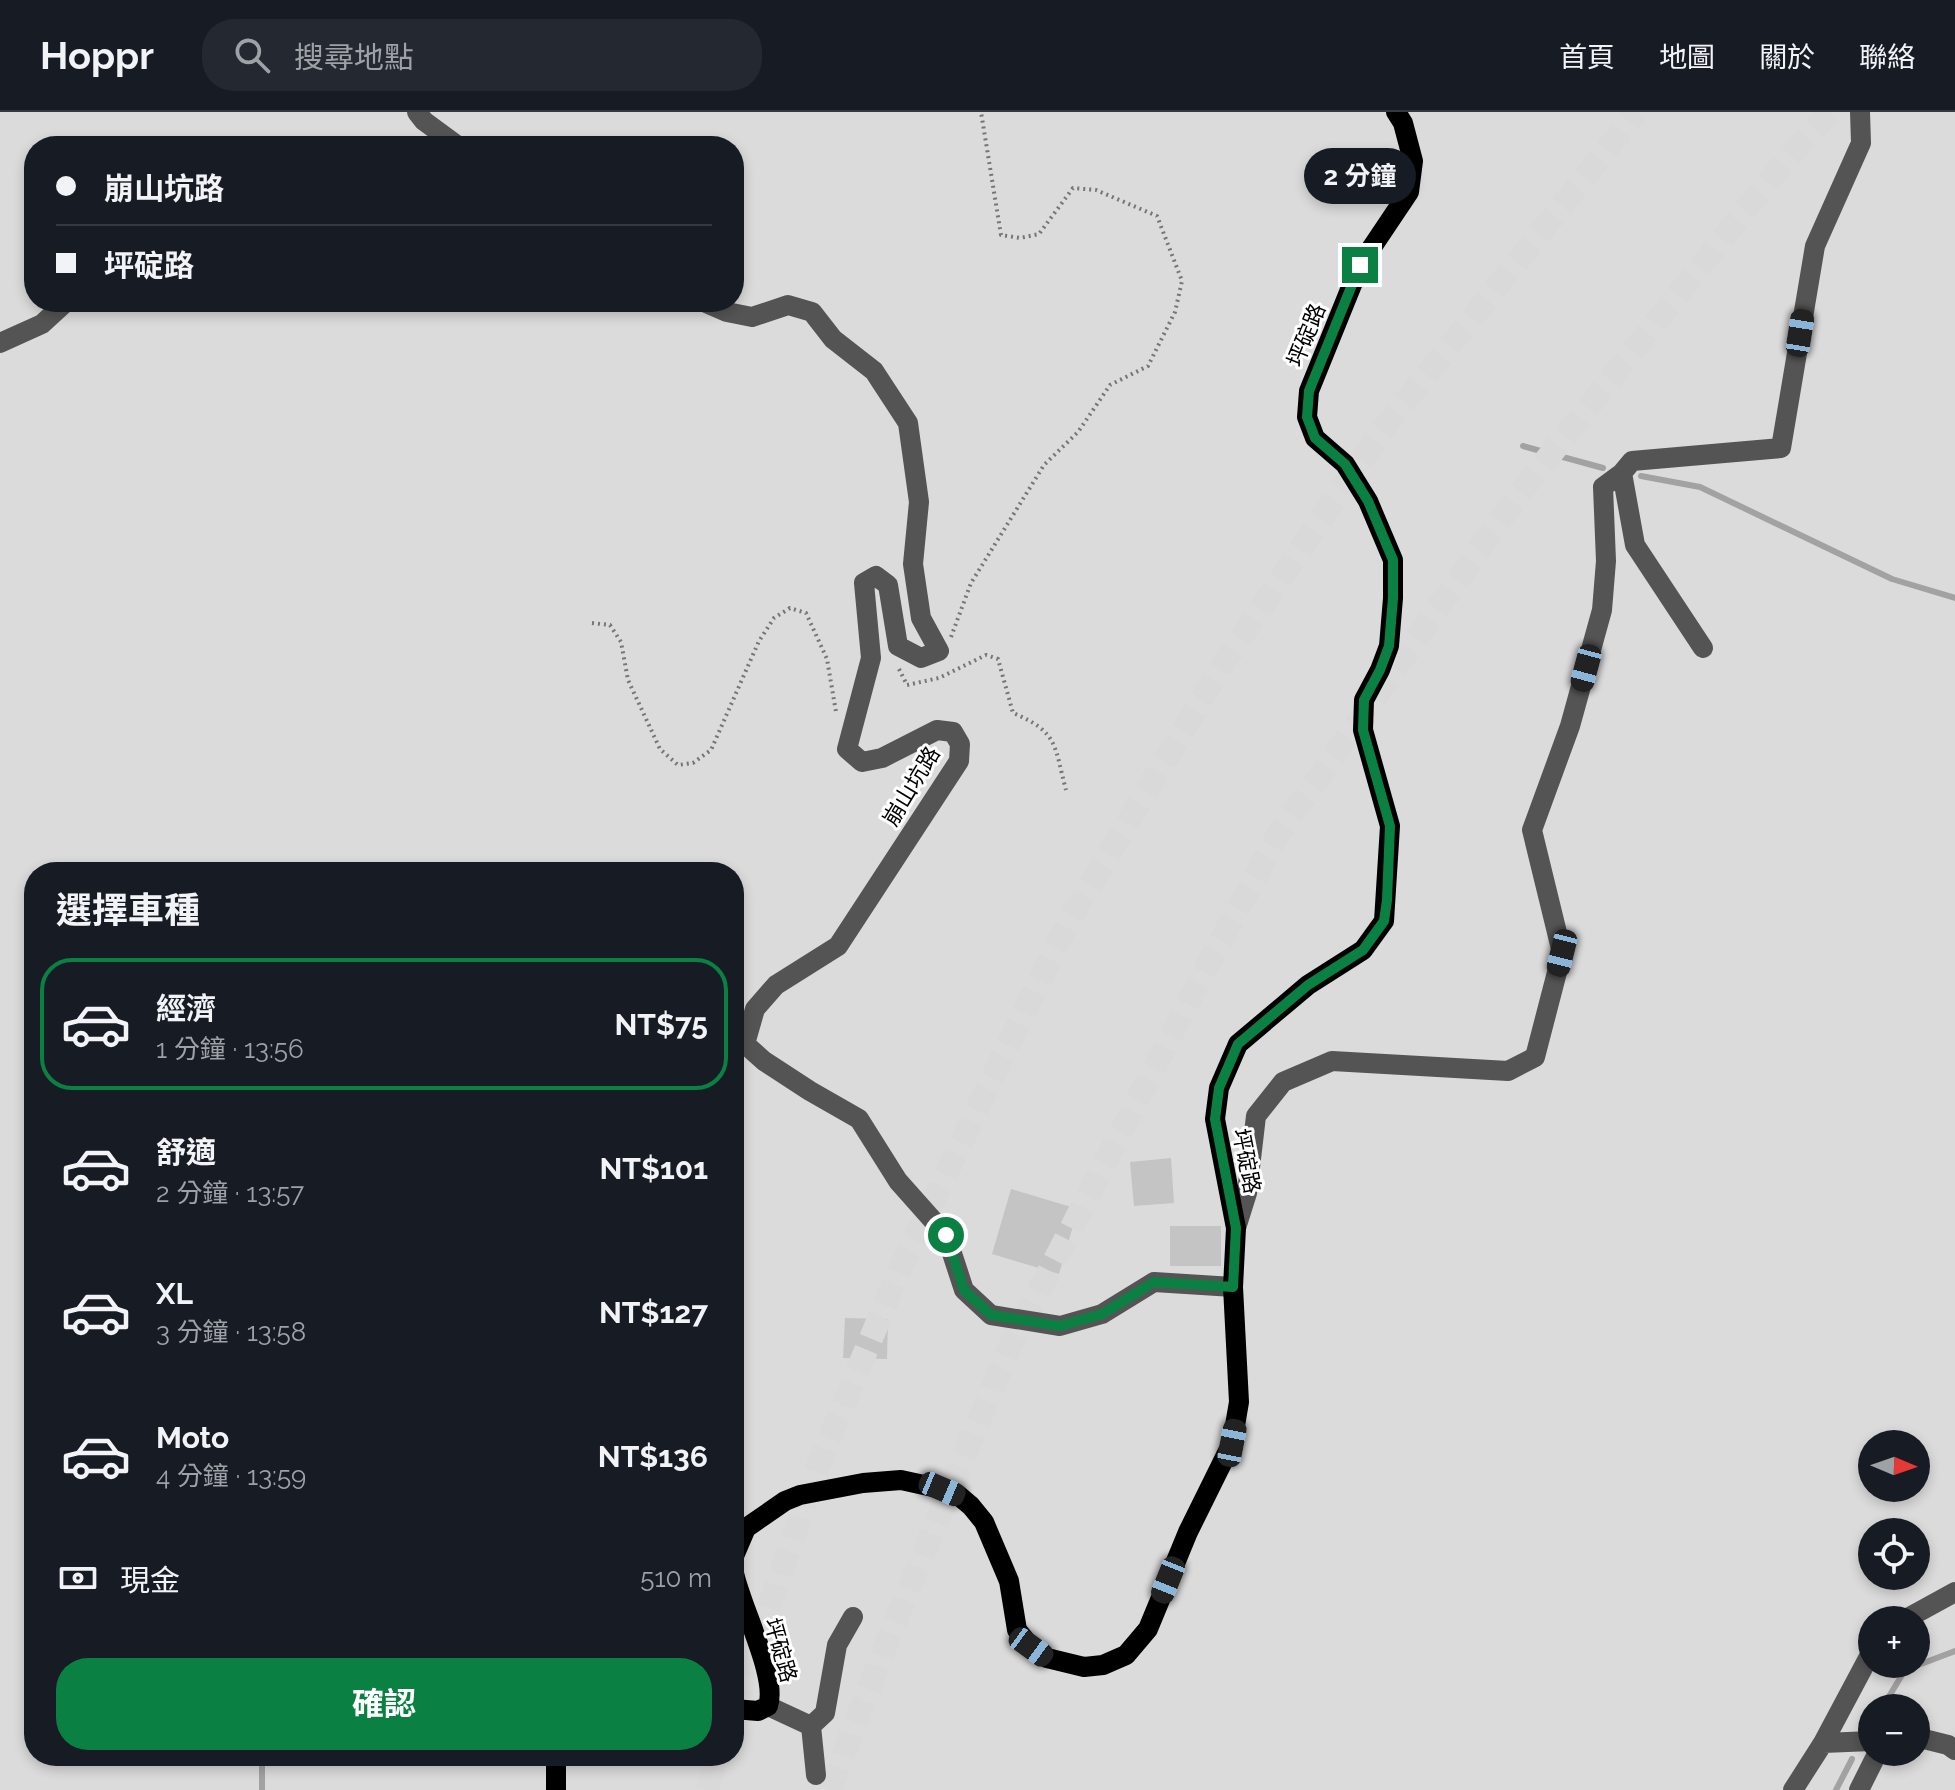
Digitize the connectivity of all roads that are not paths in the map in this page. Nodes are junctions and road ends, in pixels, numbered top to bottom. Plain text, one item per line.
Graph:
1 (417, 112) edge
2 (1396, 112) edge
3 (1860, 112) edge
4 (444, 136) edge
5 (55, 312) edge
6 (727, 312) edge
7 (0, 343) edge
8 (1622, 473) junction
9 (1703, 648) dead end
10 (1236, 1228) junction
11 (1233, 1287) junction
12 (744, 1533) edge
13 (1955, 1592) edge
14 (1930, 1606) edge
15 (744, 1610) edge
16 (853, 1617) dead end
17 (1858, 1677) edge
18 (768, 1706) junction
19 (744, 1710) edge
20 (811, 1726) junction
21 (1930, 1740) edge
22 (1858, 1742) edge
23 (1823, 1743) junction
24 (1955, 1750) edge
25 (556, 1766) edge
26 (1871, 1766) edge
27 (816, 1775) dead end
28 (556, 1790) edge
29 (1793, 1790) edge
30 (1859, 1790) edge

1 - 4 street
2 - 10 main road, 坪碇路
3 - 8 street
5 - 7 street
6 - 11 street, 崩山坑路
8 - 9 street
8 - 10 street
10 - 11 main road, 坪碇路
11 - 12 main road, 坪碇路
13 - 14 street
15 - 18 main road, 坪碇路
16 - 20 street
17 - 23 street
18 - 19 main road, 坪碇路
18 - 20 street
20 - 27 street
21 - 24 street
22 - 23 street
23 - 29 street
25 - 28 main road
26 - 30 street

